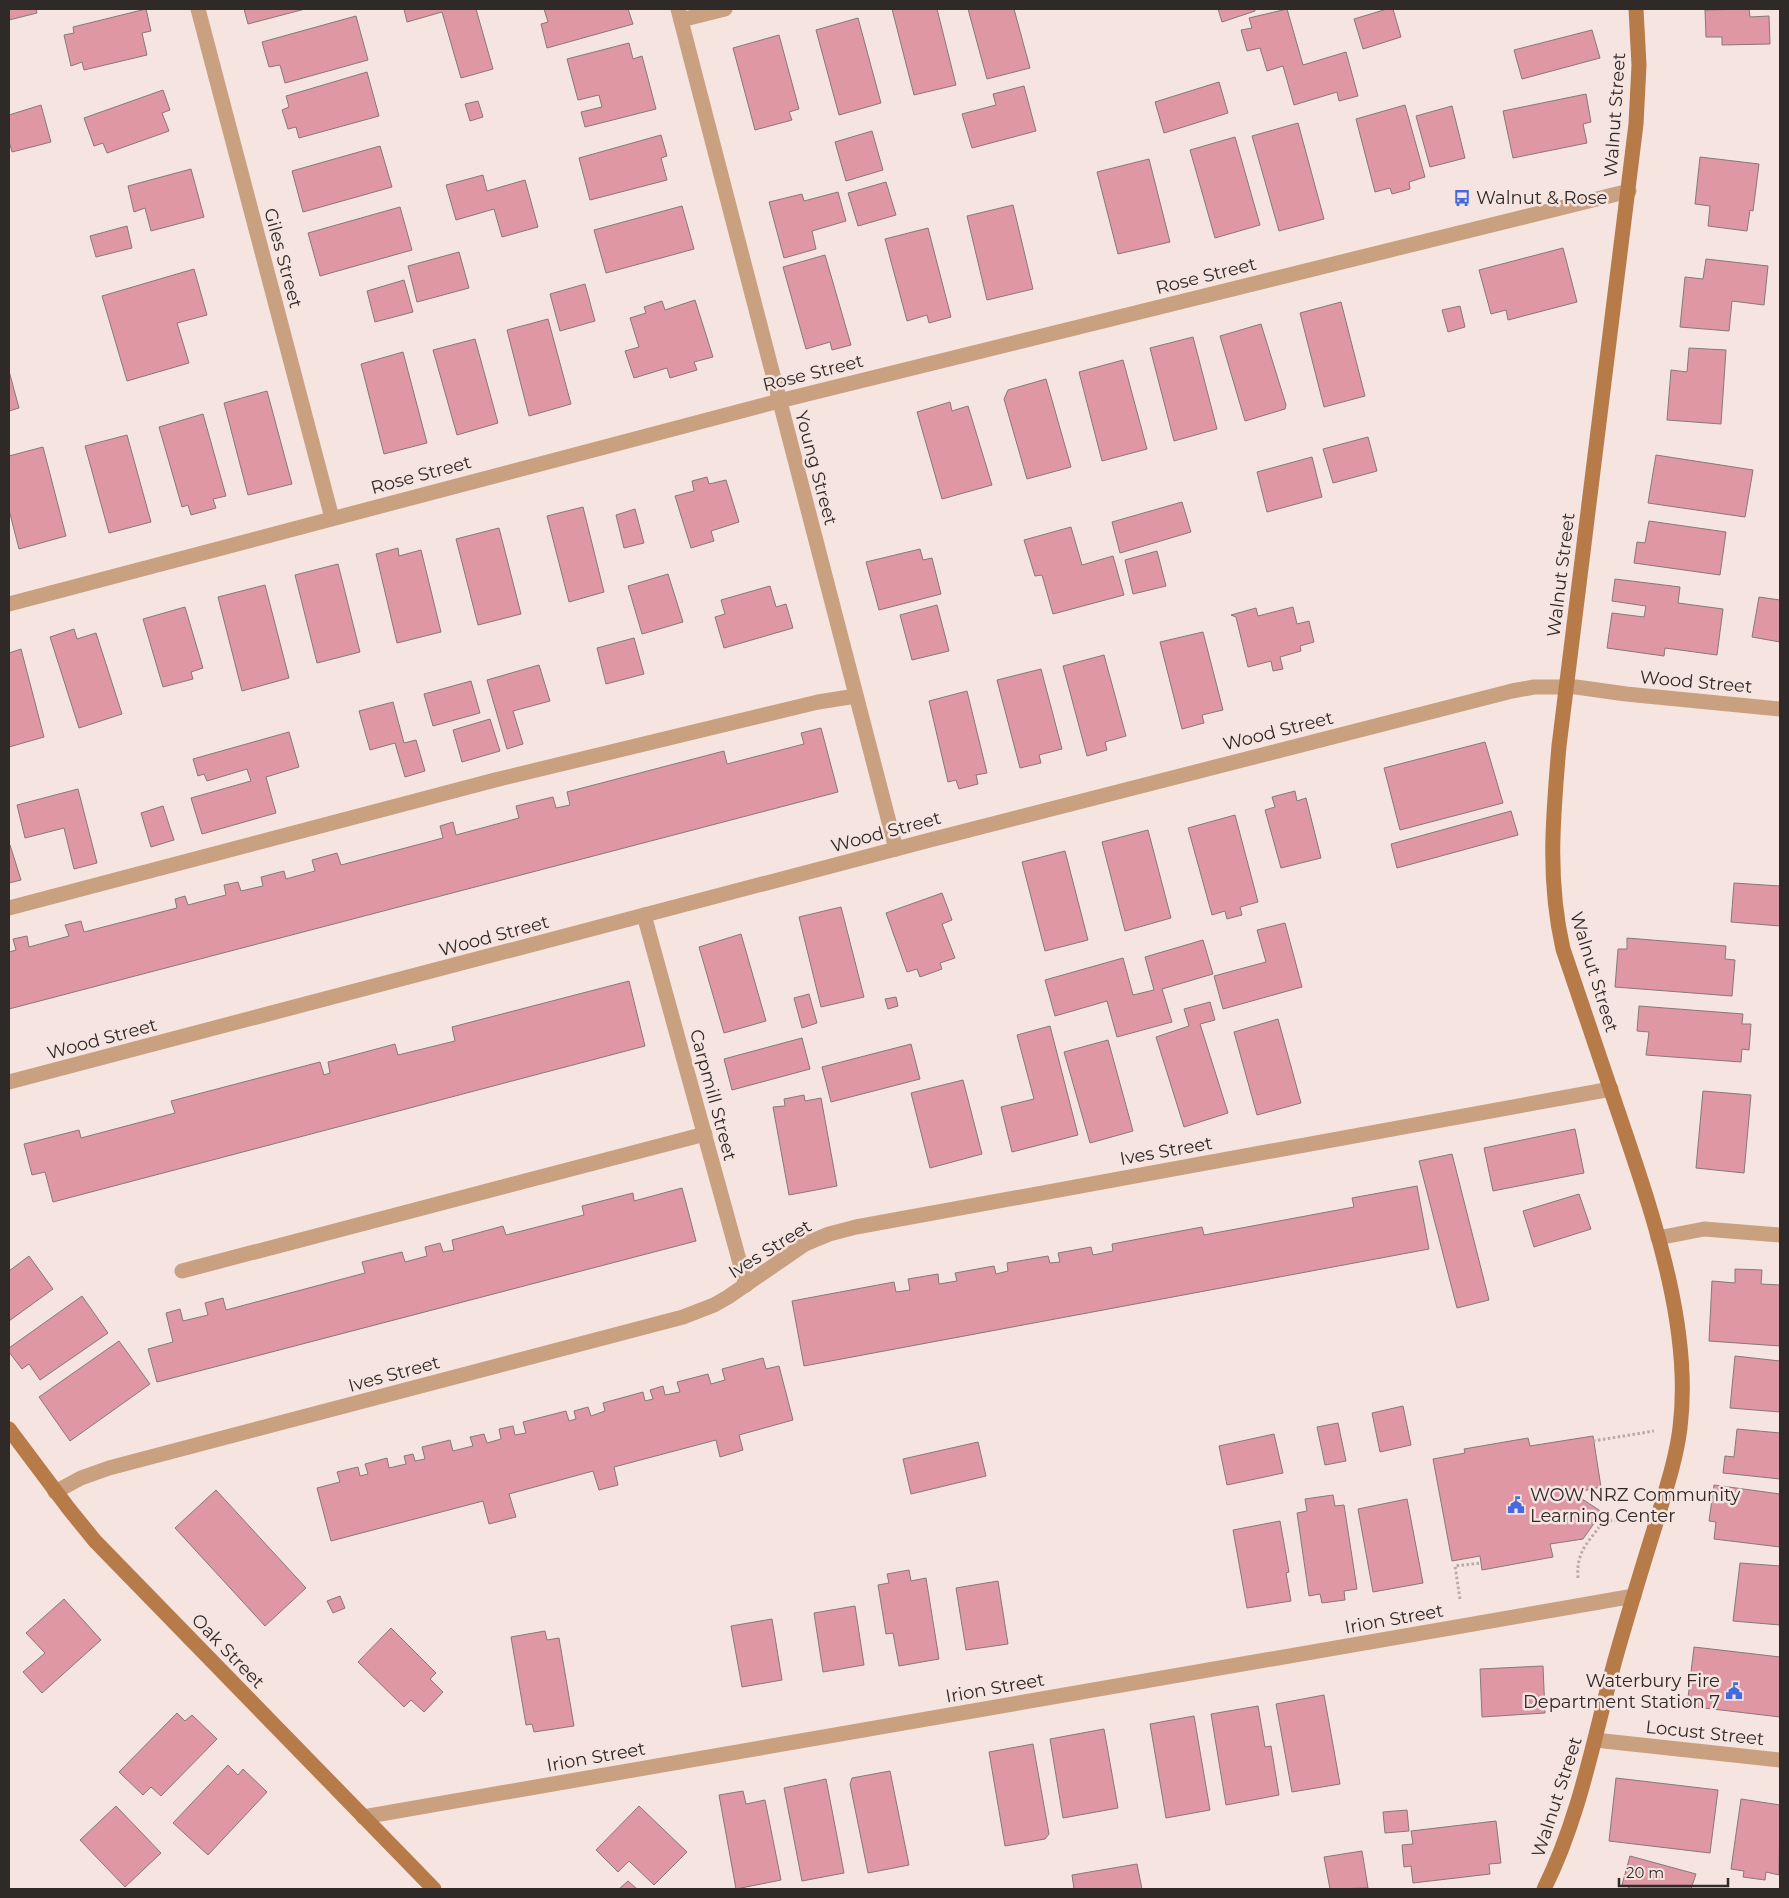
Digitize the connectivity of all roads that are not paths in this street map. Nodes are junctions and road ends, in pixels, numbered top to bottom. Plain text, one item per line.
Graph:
1 (198, 9) edge
2 (725, 9) edge
3 (1636, 9) edge
4 (679, 14) edge
5 (1629, 190) junction
6 (779, 401) junction
7 (332, 518) junction
8 (9, 604) edge
9 (1566, 686) junction
10 (856, 696) junction
11 (1780, 708) edge
12 (896, 849) junction
13 (9, 908) edge
14 (644, 915) junction
15 (9, 1082) edge
16 (1611, 1089) junction
17 (705, 1134) junction
18 (1780, 1235) edge
19 (1658, 1238) junction
20 (182, 1271) dead end
21 (746, 1285) junction
22 (9, 1429) edge
23 (55, 1492) junction
24 (1634, 1596) junction
25 (1595, 1740) junction
26 (1780, 1760) edge
27 (363, 1817) junction
28 (434, 1889) edge
29 (1544, 1889) edge

1 - 7 street, Giles Street
2 - 4 street
3 - 5 main road, Walnut Street
4 - 6 street, Young Street
5 - 6 street, Rose Street
5 - 9 main road, Walnut Street
6 - 7 street, Rose Street
6 - 10 street, Young Street
7 - 8 street, Rose Street
9 - 11 street, Wood Street
9 - 12 street, Wood Street
9 - 16 main road, Walnut Street
10 - 12 street, Young Street
10 - 13 street
12 - 14 street, Wood Street
14 - 15 street, Wood Street
14 - 17 street, Carpmill Street
16 - 19 main road, Walnut Street
16 - 21 street, Ives Street
17 - 20 street
17 - 21 street, Carpmill Street
18 - 19 street
19 - 24 main road, Walnut Street
21 - 23 street, Ives Street
22 - 23 main road, Oak Street
23 - 27 main road, Oak Street
24 - 25 main road, Walnut Street
24 - 27 street, Irion Street
25 - 26 street, Locust Street
25 - 29 main road, Walnut Street
27 - 28 main road, Oak Street

